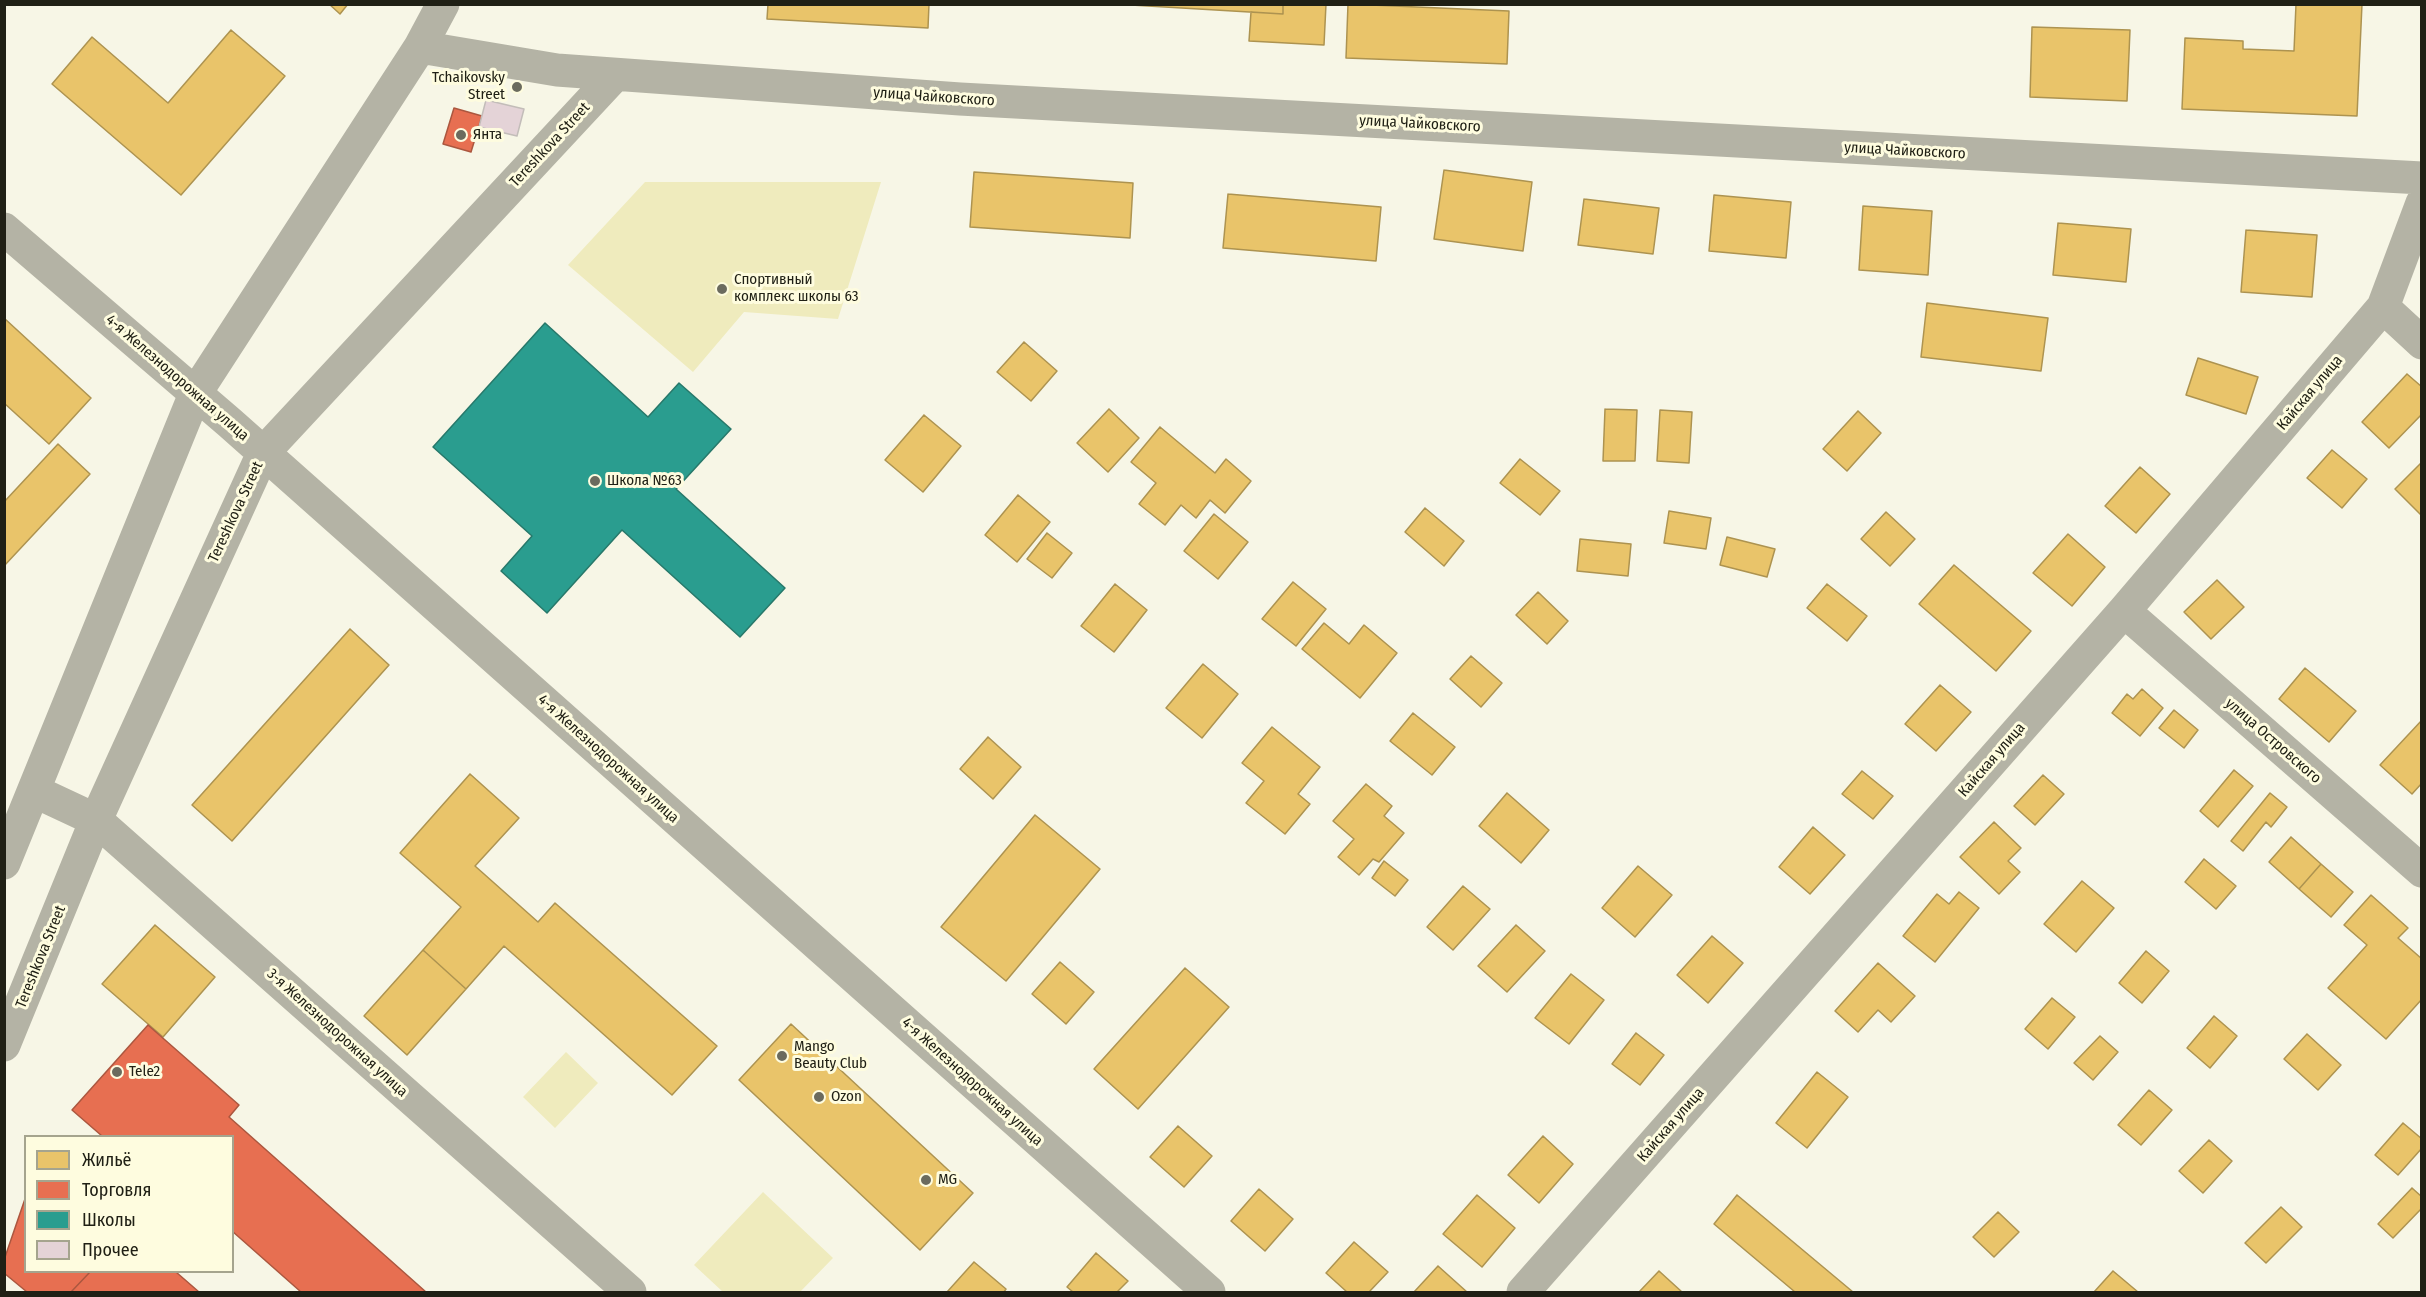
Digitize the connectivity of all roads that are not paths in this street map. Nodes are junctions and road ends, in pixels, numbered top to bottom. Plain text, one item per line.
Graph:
1 (443, 4) edge
2 (420, 47) junction
3 (615, 75) junction
4 (2421, 178) edge
5 (2421, 203) edge
6 (4, 229) edge
7 (2383, 307) junction
8 (2421, 343) edge
9 (195, 394) junction
10 (263, 453) junction
11 (2124, 611) junction
12 (34, 791) junction
13 (96, 820) junction
14 (4, 863) edge
15 (2421, 871) edge
16 (4, 1046) edge
17 (630, 1293) edge
18 (1209, 1293) edge
19 (1523, 1293) edge

1 - 2 street
2 - 3 street, улица Чайковского
2 - 9 street
3 - 4 street, улица Чайковского
3 - 10 street, Tereshkova Street
5 - 7 street, Кайская улица
6 - 9 street, 4-я Железнодорожная улица
7 - 8 street
7 - 11 street, Кайская улица
9 - 10 street, 4-я Железнодорожная улица
9 - 12 street
10 - 13 street, Tereshkova Street
10 - 18 street, 4-я Железнодорожная улица
11 - 15 street, улица Островского
11 - 19 street, Кайская улица
12 - 13 street, 3-я Железнодорожная улица
12 - 14 street
13 - 16 street, Tereshkova Street
13 - 17 street, 3-я Железнодорожная улица

